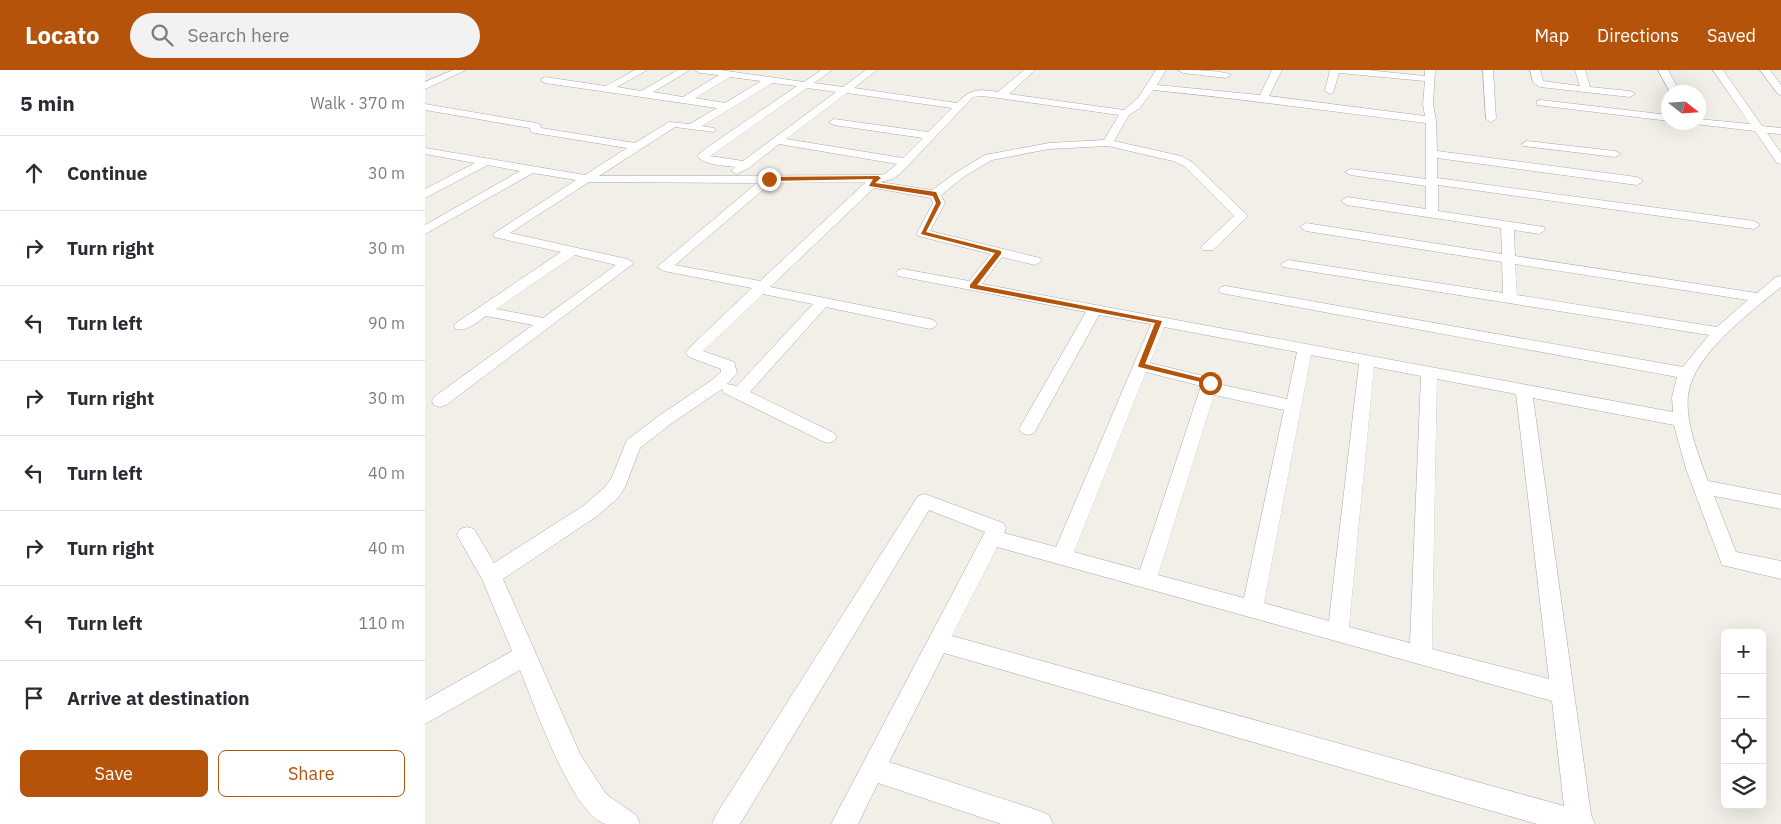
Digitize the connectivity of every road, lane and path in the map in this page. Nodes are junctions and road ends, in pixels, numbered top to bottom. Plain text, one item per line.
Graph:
1 (461, 70) edge
2 (642, 70) edge
3 (685, 70) edge
4 (700, 70) edge
5 (827, 70) edge
6 (872, 70) edge
7 (1030, 70) edge
8 (1161, 70) edge
9 (1183, 70) edge
10 (1277, 70) edge
11 (1337, 70) edge
12 (1488, 70) edge
13 (1535, 70) edge
14 (1579, 70) edge
15 (1663, 70) edge
16 (1718, 70) edge
17 (1765, 70) edge
18 (715, 71) edge
19 (425, 74) edge
20 (728, 74) junction
21 (1226, 75) dead end
22 (1430, 75) edge
23 (446, 77) junction
24 (545, 80) dead end
25 (769, 80) junction
26 (806, 85) junction
27 (1671, 85) edge
28 (425, 86) edge
29 (1151, 87) junction
30 (607, 88) junction
31 (846, 90) junction
32 (1587, 90) junction
33 (1330, 91) dead end
34 (1781, 92) edge
35 (643, 94) junction
36 (1629, 94) dead end
37 (1001, 95) junction
38 (1263, 98) junction
39 (685, 100) junction
40 (1541, 103) dead end
41 (727, 106) junction
42 (959, 106) junction
43 (425, 107) edge
44 (1125, 113) junction
45 (1661, 117) edge
46 (1491, 119) dead end
47 (1431, 120) junction
48 (834, 122) dead end
49 (1706, 123) edge
50 (692, 127) junction
51 (1758, 129) junction
52 (710, 130) dead end
53 (1781, 131) edge
54 (931, 136) junction
55 (778, 141) junction
56 (1107, 143) junction
57 (1527, 144) dead end
58 (638, 147) junction
59 (425, 151) edge
60 (1431, 154) junction
61 (1607, 160) junction
62 (487, 162) junction
63 (906, 162) junction
64 (1781, 162) edge
65 (745, 165) junction
66 (531, 169) junction
67 (1351, 172) dead end
68 (590, 178) junction
69 (769, 179) junction
70 (725, 180) junction
71 (874, 181) junction
72 (1637, 181) dead end
73 (1431, 182) junction
74 (425, 194) edge
75 (935, 194) junction
76 (1347, 201) dead end
77 (1432, 214) junction
78 (1507, 225) junction
79 (1754, 225) dead end
80 (1306, 226) dead end
81 (425, 230) edge
82 (1539, 230) dead end
83 (1208, 247) dead end
84 (573, 250) junction
85 (999, 252) junction
86 (1508, 258) junction
87 (1035, 261) dead end
88 (1288, 264) dead end
89 (903, 273) dead end
90 (973, 286) junction
91 (761, 287) junction
92 (1226, 290) dead end
93 (1773, 290) edge
94 (1510, 299) junction
95 (823, 302) junction
96 (1094, 310) junction
97 (484, 311) junction
98 (1159, 322) junction
99 (544, 323) junction
100 (930, 324) dead end
101 (461, 326) dead end
102 (1723, 332) junction
103 (1305, 349) junction
104 (1367, 361) junction
105 (1141, 366) junction
106 (1429, 373) junction
107 (1687, 373) junction
108 (718, 384) junction
109 (1209, 388) junction
110 (1524, 390) junction
111 (740, 393) junction
112 (440, 401) dead end
113 (1293, 406) junction
114 (1681, 420) junction
115 (1028, 429) dead end
116 (828, 437) dead end
117 (1703, 487) junction
118 (1781, 502) edge
119 (467, 535) dead end
120 (992, 538) junction
121 (1061, 557) junction
122 (1781, 570) edge
123 (491, 576) junction
124 (1147, 580) junction
125 (1252, 610) junction
126 (1338, 633) junction
127 (938, 642) junction
128 (526, 655) junction
129 (1421, 656) junction
130 (1563, 693) junction
131 (425, 713) edge
132 (873, 769) junction
133 (627, 824) edge
134 (725, 824) edge
135 (845, 824) edge
136 (1040, 824) edge
137 (1580, 824) edge

1 - 23 street
2 - 30 street
3 - 35 street
4 - 18 street
5 - 26 street
6 - 31 street
7 - 37 street
8 - 29 street
9 - 21 street
10 - 38 street
11 - 22 street
11 - 33 street
12 - 46 street
13 - 32 street
14 - 32 street
15 - 27 street
16 - 51 street
17 - 34 street
18 - 20 street
19 - 23 street
20 - 25 street
20 - 39 street
22 - 47 street
23 - 28 street
24 - 30 street
25 - 26 street
25 - 41 street
26 - 31 street
26 - 65 street
29 - 38 street
29 - 44 street
30 - 35 street
31 - 42 street
31 - 55 street
32 - 36 street
35 - 39 street
37 - 42 street
37 - 44 street
38 - 47 street
39 - 41 street
40 - 45 street
41 - 50 street
42 - 54 street
43 - 58 street
44 - 56 street
47 - 60 street
48 - 54 street
49 - 51 street
50 - 52 street
50 - 58 street
51 - 53 street
51 - 64 street
54 - 63 street
55 - 63 street
55 - 65 street
56 - 75 street
56 - 83 street
57 - 61 street
58 - 68 street
59 - 62 street
60 - 61 street
60 - 73 street
61 - 72 street
62 - 66 street
62 - 74 street
63 - 71 street
65 - 70 street
66 - 68 street
66 - 81 street
67 - 73 street
68 - 70 street
68 - 84 street
69 - 70 street
69 - 71 street
69 - 91 street
71 - 75 street
71 - 91 street
73 - 77 street
73 - 79 street
75 - 85 street
76 - 77 street
77 - 78 street
78 - 82 street
78 - 86 street
80 - 86 street
84 - 97 street
84 - 99 street
85 - 87 street
85 - 90 street
86 - 93 street
86 - 94 street
88 - 94 street
89 - 90 street
90 - 96 street
91 - 95 street
91 - 108 street
92 - 107 street
93 - 102 street
94 - 102 street
95 - 100 street
95 - 111 street
96 - 98 street
96 - 115 street
97 - 99 street
97 - 101 street
98 - 103 street
98 - 105 street
99 - 112 street
102 - 107 street
103 - 104 street
103 - 113 street
104 - 106 street
104 - 126 street
105 - 109 street
105 - 121 street
106 - 110 street
106 - 129 street
107 - 114 street
108 - 111 street
108 - 123 street
109 - 113 street
109 - 124 street
110 - 114 street
110 - 130 street
111 - 116 street
113 - 125 street
114 - 117 street
117 - 118 street
117 - 122 street
119 - 123 street
120 - 121 street
120 - 127 street
120 - 134 street
121 - 124 street
123 - 128 street
124 - 125 street
125 - 126 street
126 - 129 street
127 - 132 street
127 - 137 street
128 - 131 street
128 - 133 street
129 - 130 street
130 - 137 street
132 - 135 street
132 - 136 street

